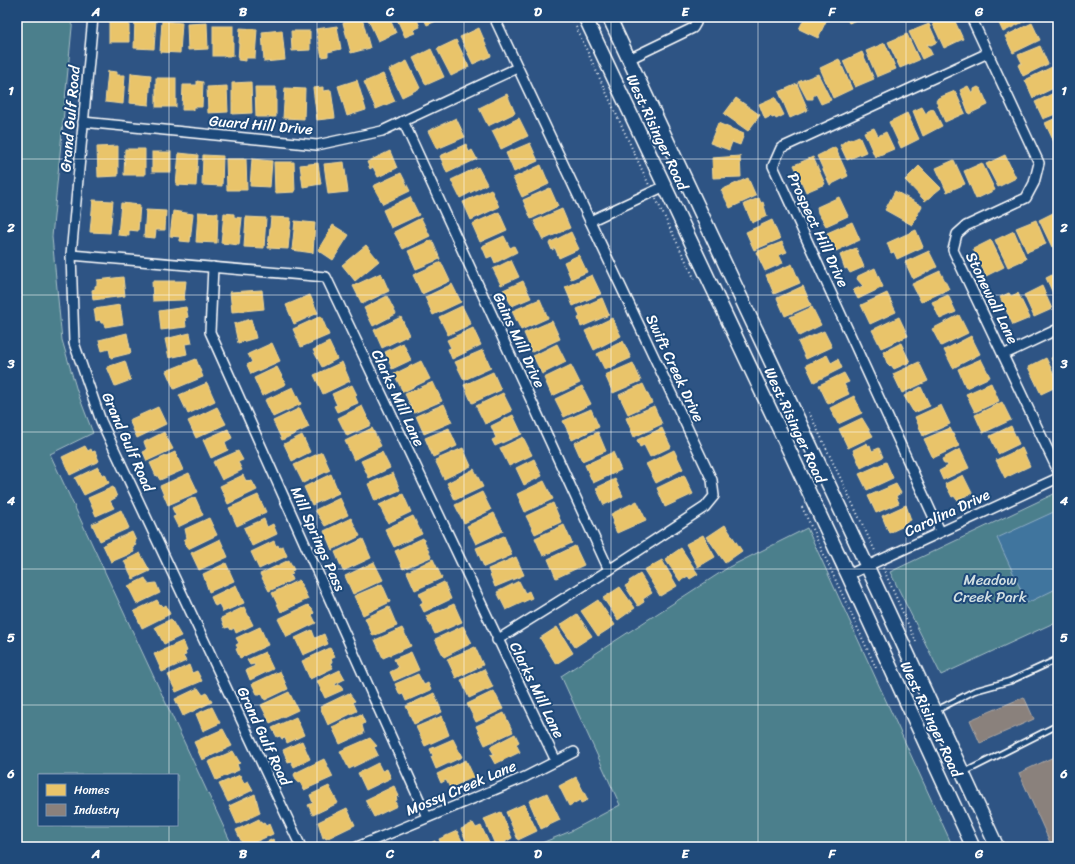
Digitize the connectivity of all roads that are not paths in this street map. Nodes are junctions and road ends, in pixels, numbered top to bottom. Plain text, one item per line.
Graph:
1 (93, 17) edge
2 (494, 17) edge
3 (585, 17) edge
4 (609, 17) edge
5 (696, 17) edge
6 (971, 17) edge
7 (988, 53) junction
8 (629, 59) junction
9 (517, 68) junction
10 (403, 121) junction
11 (83, 122) junction
12 (664, 186) junction
13 (590, 221) junction
14 (71, 255) junction
15 (213, 267) junction
16 (1058, 329) edge
17 (1003, 355) junction
18 (1058, 471) edge
19 (1058, 478) edge
20 (940, 531) junction
21 (867, 566) junction
22 (609, 570) junction
23 (848, 575) junction
24 (497, 640) junction
25 (1058, 659) edge
26 (900, 689) junction
27 (934, 711) junction
28 (1058, 725) edge
29 (574, 752) dead end
30 (556, 761) junction
31 (962, 773) junction
32 (427, 817) junction
33 (301, 847) edge
34 (357, 847) edge
35 (973, 847) edge
36 (997, 847) edge

1 - 11 street, Grand Gulf Road
2 - 9 street, Swift Creek Drive
3 - 12 main road, West Risinger Road
4 - 8 main road, West Risinger Road
5 - 8 street
6 - 7 street, Stonewall Lane
7 - 17 street, Stonewall Lane
7 - 20 street, Prospect Hill Drive
8 - 21 main road, West Risinger Road
9 - 10 street, Guard Hill Drive
9 - 13 street, Swift Creek Drive
10 - 11 street, Guard Hill Drive
10 - 22 street, Gains Mill Drive
11 - 14 street, Grand Gulf Road
12 - 13 street
12 - 23 main road, West Risinger Road
13 - 22 street, Swift Creek Drive
14 - 15 street, Clarks Mill Lane
14 - 33 street, Grand Gulf Road
15 - 24 street, Clarks Mill Lane
15 - 32 street, Mill Springs Pass
16 - 17 street
17 - 18 street, Stonewall Lane
19 - 20 street, Carolina Drive
20 - 21 street, Carolina Drive
21 - 23 street, Carolina Drive
21 - 27 main road, West Risinger Road
22 - 24 street, Swift Creek Drive
23 - 26 main road, West Risinger Road
24 - 30 street, Clarks Mill Lane
25 - 27 lane
26 - 31 main road
26 - 35 main road, West Risinger Road
27 - 31 main road, West Risinger Road
28 - 31 lane
29 - 30 street, Mossy Creek Lane
30 - 32 street, Mossy Creek Lane
31 - 36 main road, West Risinger Road
32 - 34 street, Mossy Creek Lane

